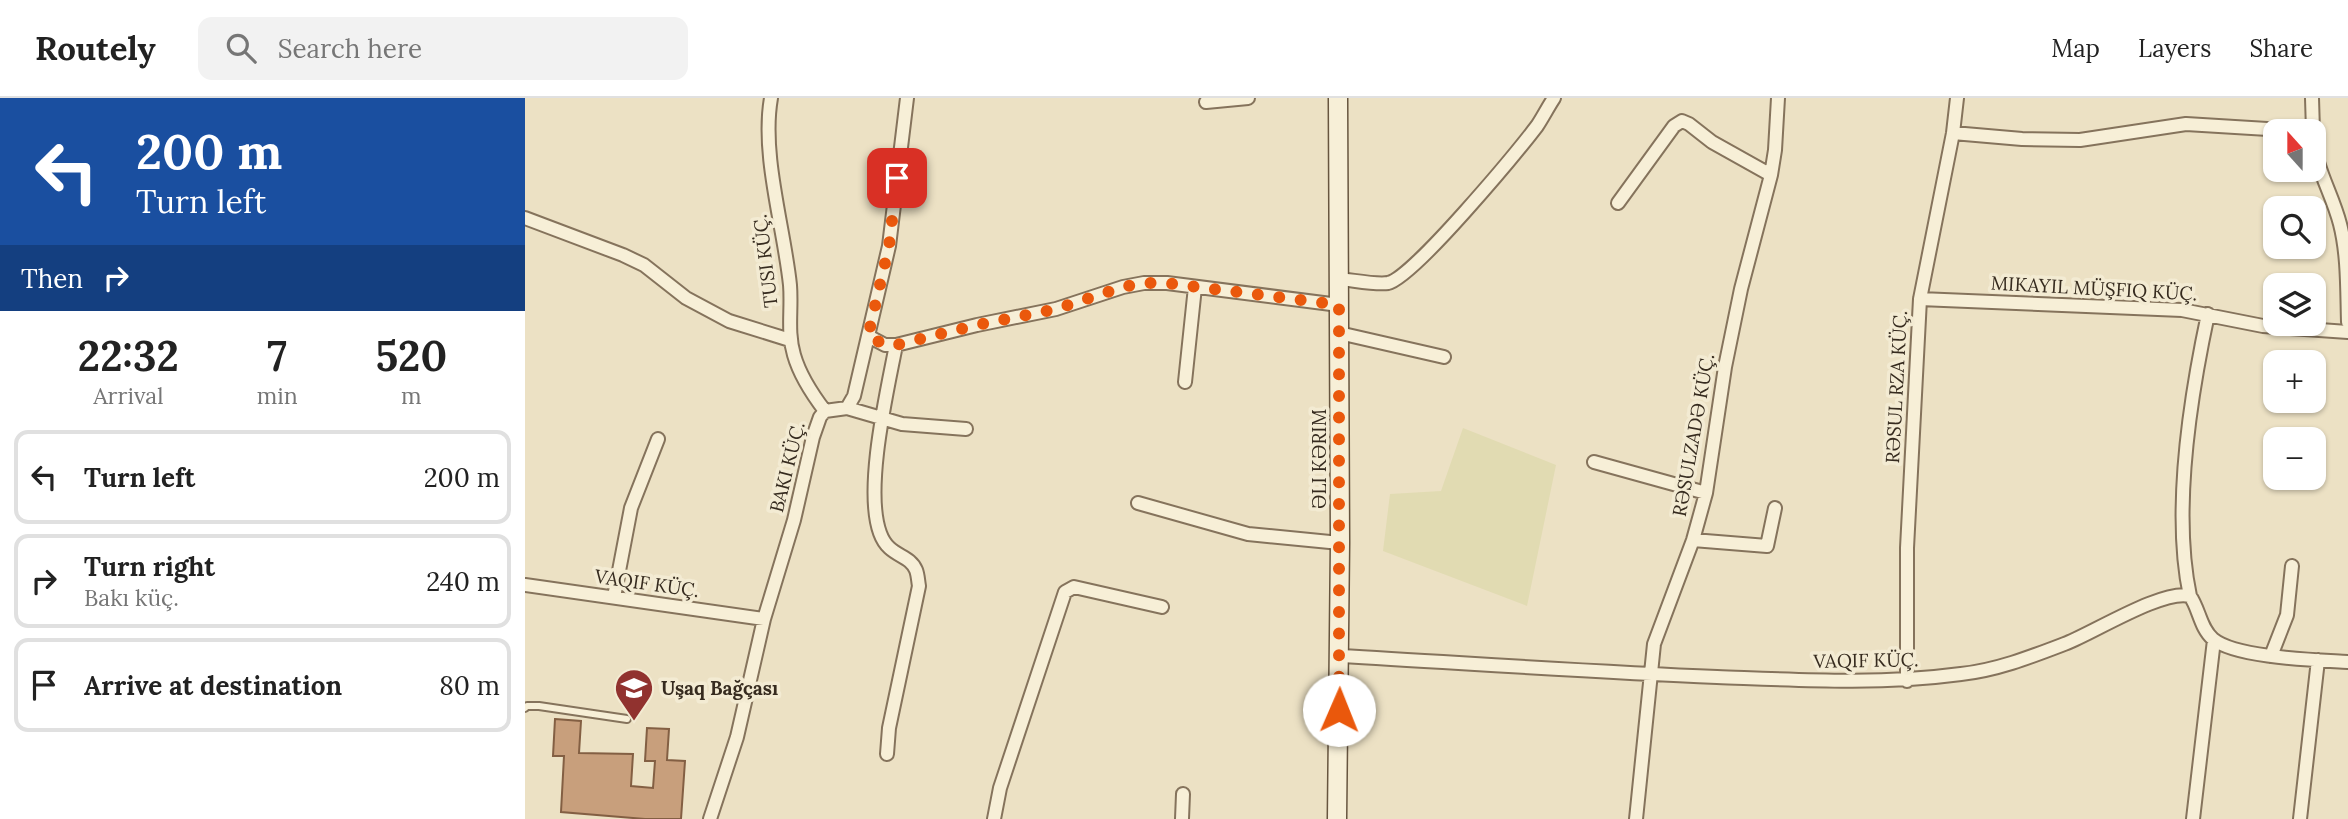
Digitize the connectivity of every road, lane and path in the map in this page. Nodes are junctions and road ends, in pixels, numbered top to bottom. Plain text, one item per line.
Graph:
1 (771, 98) edge
2 (907, 98) edge
3 (1248, 98) edge
4 (1338, 98) edge
5 (1554, 98) edge
6 (1778, 98) edge
7 (1957, 98) edge
8 (2312, 98) edge
9 (1206, 102) dead end
10 (2313, 119) edge
11 (2263, 129) edge
12 (1953, 133) junction
13 (1771, 175) junction
14 (2324, 182) edge
15 (1618, 203) dead end
16 (525, 218) edge
17 (1339, 279) junction
18 (1195, 287) junction
19 (1920, 299) junction
20 (1339, 305) junction
21 (2208, 314) junction
22 (2348, 322) edge
23 (2348, 332) edge
24 (1339, 333) junction
25 (868, 336) junction
26 (790, 340) junction
27 (896, 345) junction
28 (1444, 357) dead end
29 (1185, 382) dead end
30 (847, 408) junction
31 (825, 411) junction
32 (882, 418) junction
33 (966, 429) dead end
34 (658, 439) dead end
35 (1594, 462) dead end
36 (1706, 493) junction
37 (1138, 503) dead end
38 (1775, 508) dead end
39 (1693, 540) junction
40 (1340, 543) junction
41 (2292, 566) dead end
42 (525, 585) edge
43 (2190, 596) junction
44 (614, 597) junction
45 (1162, 607) dead end
46 (764, 619) junction
47 (2214, 640) junction
48 (1340, 656) junction
49 (2271, 656) junction
50 (2318, 660) junction
51 (2348, 662) edge
52 (1651, 674) junction
53 (1907, 681) junction
54 (525, 708) edge
55 (627, 719) dead end
56 (887, 754) dead end
57 (1183, 794) dead end
58 (1186, 818) edge
59 (709, 819) edge
60 (994, 819) edge
61 (1337, 819) edge
62 (1636, 819) edge
63 (2193, 819) edge
64 (2300, 819) edge

1 - 26 street, TUSI KÜÇ.
2 - 25 street
3 - 9 street
4 - 17 main road, ƏLI KƏRIM
5 - 17 street
6 - 13 street, RƏSULZADƏ KÜÇ.
7 - 12 street, RƏSUL RZA KÜÇ.
8 - 10 street
11 - 12 street
12 - 19 street, RƏSUL RZA KÜÇ.
13 - 15 street
13 - 36 street, RƏSULZADƏ KÜÇ.
14 - 22 street
16 - 26 street
17 - 20 main road, ƏLI KƏRIM
18 - 20 street
18 - 27 street
18 - 29 street
19 - 21 street
19 - 53 street, RƏSUL RZA KÜÇ.
20 - 24 main road, ƏLI KƏRIM
21 - 23 street
21 - 43 street
24 - 28 street
24 - 40 main road, ƏLI KƏRIM
25 - 27 street
25 - 30 street
26 - 31 street, TUSI KÜÇ.
27 - 32 street
30 - 31 street
30 - 32 street
31 - 46 street
32 - 33 street
32 - 56 street
34 - 44 street
35 - 36 street
36 - 39 street, RƏSULZADƏ KÜÇ.
37 - 40 street
38 - 39 street
39 - 52 street, RƏSULZADƏ KÜÇ.
40 - 48 main road, ƏLI KƏRIM
41 - 49 street
42 - 44 street, VAQIF KÜÇ.
43 - 47 street
43 - 53 street, VAQIF KÜÇ.
44 - 46 street, VAQIF KÜÇ.
45 - 60 street
46 - 59 street
47 - 49 street
47 - 63 street
48 - 52 street, VAQIF KÜÇ.
48 - 61 main road, ƏLI KƏRIM
49 - 50 street
50 - 51 street
50 - 64 street
52 - 53 street, VAQIF KÜÇ.
52 - 62 street, RƏSULZADƏ KÜÇ.
54 - 55 lane
57 - 58 street

